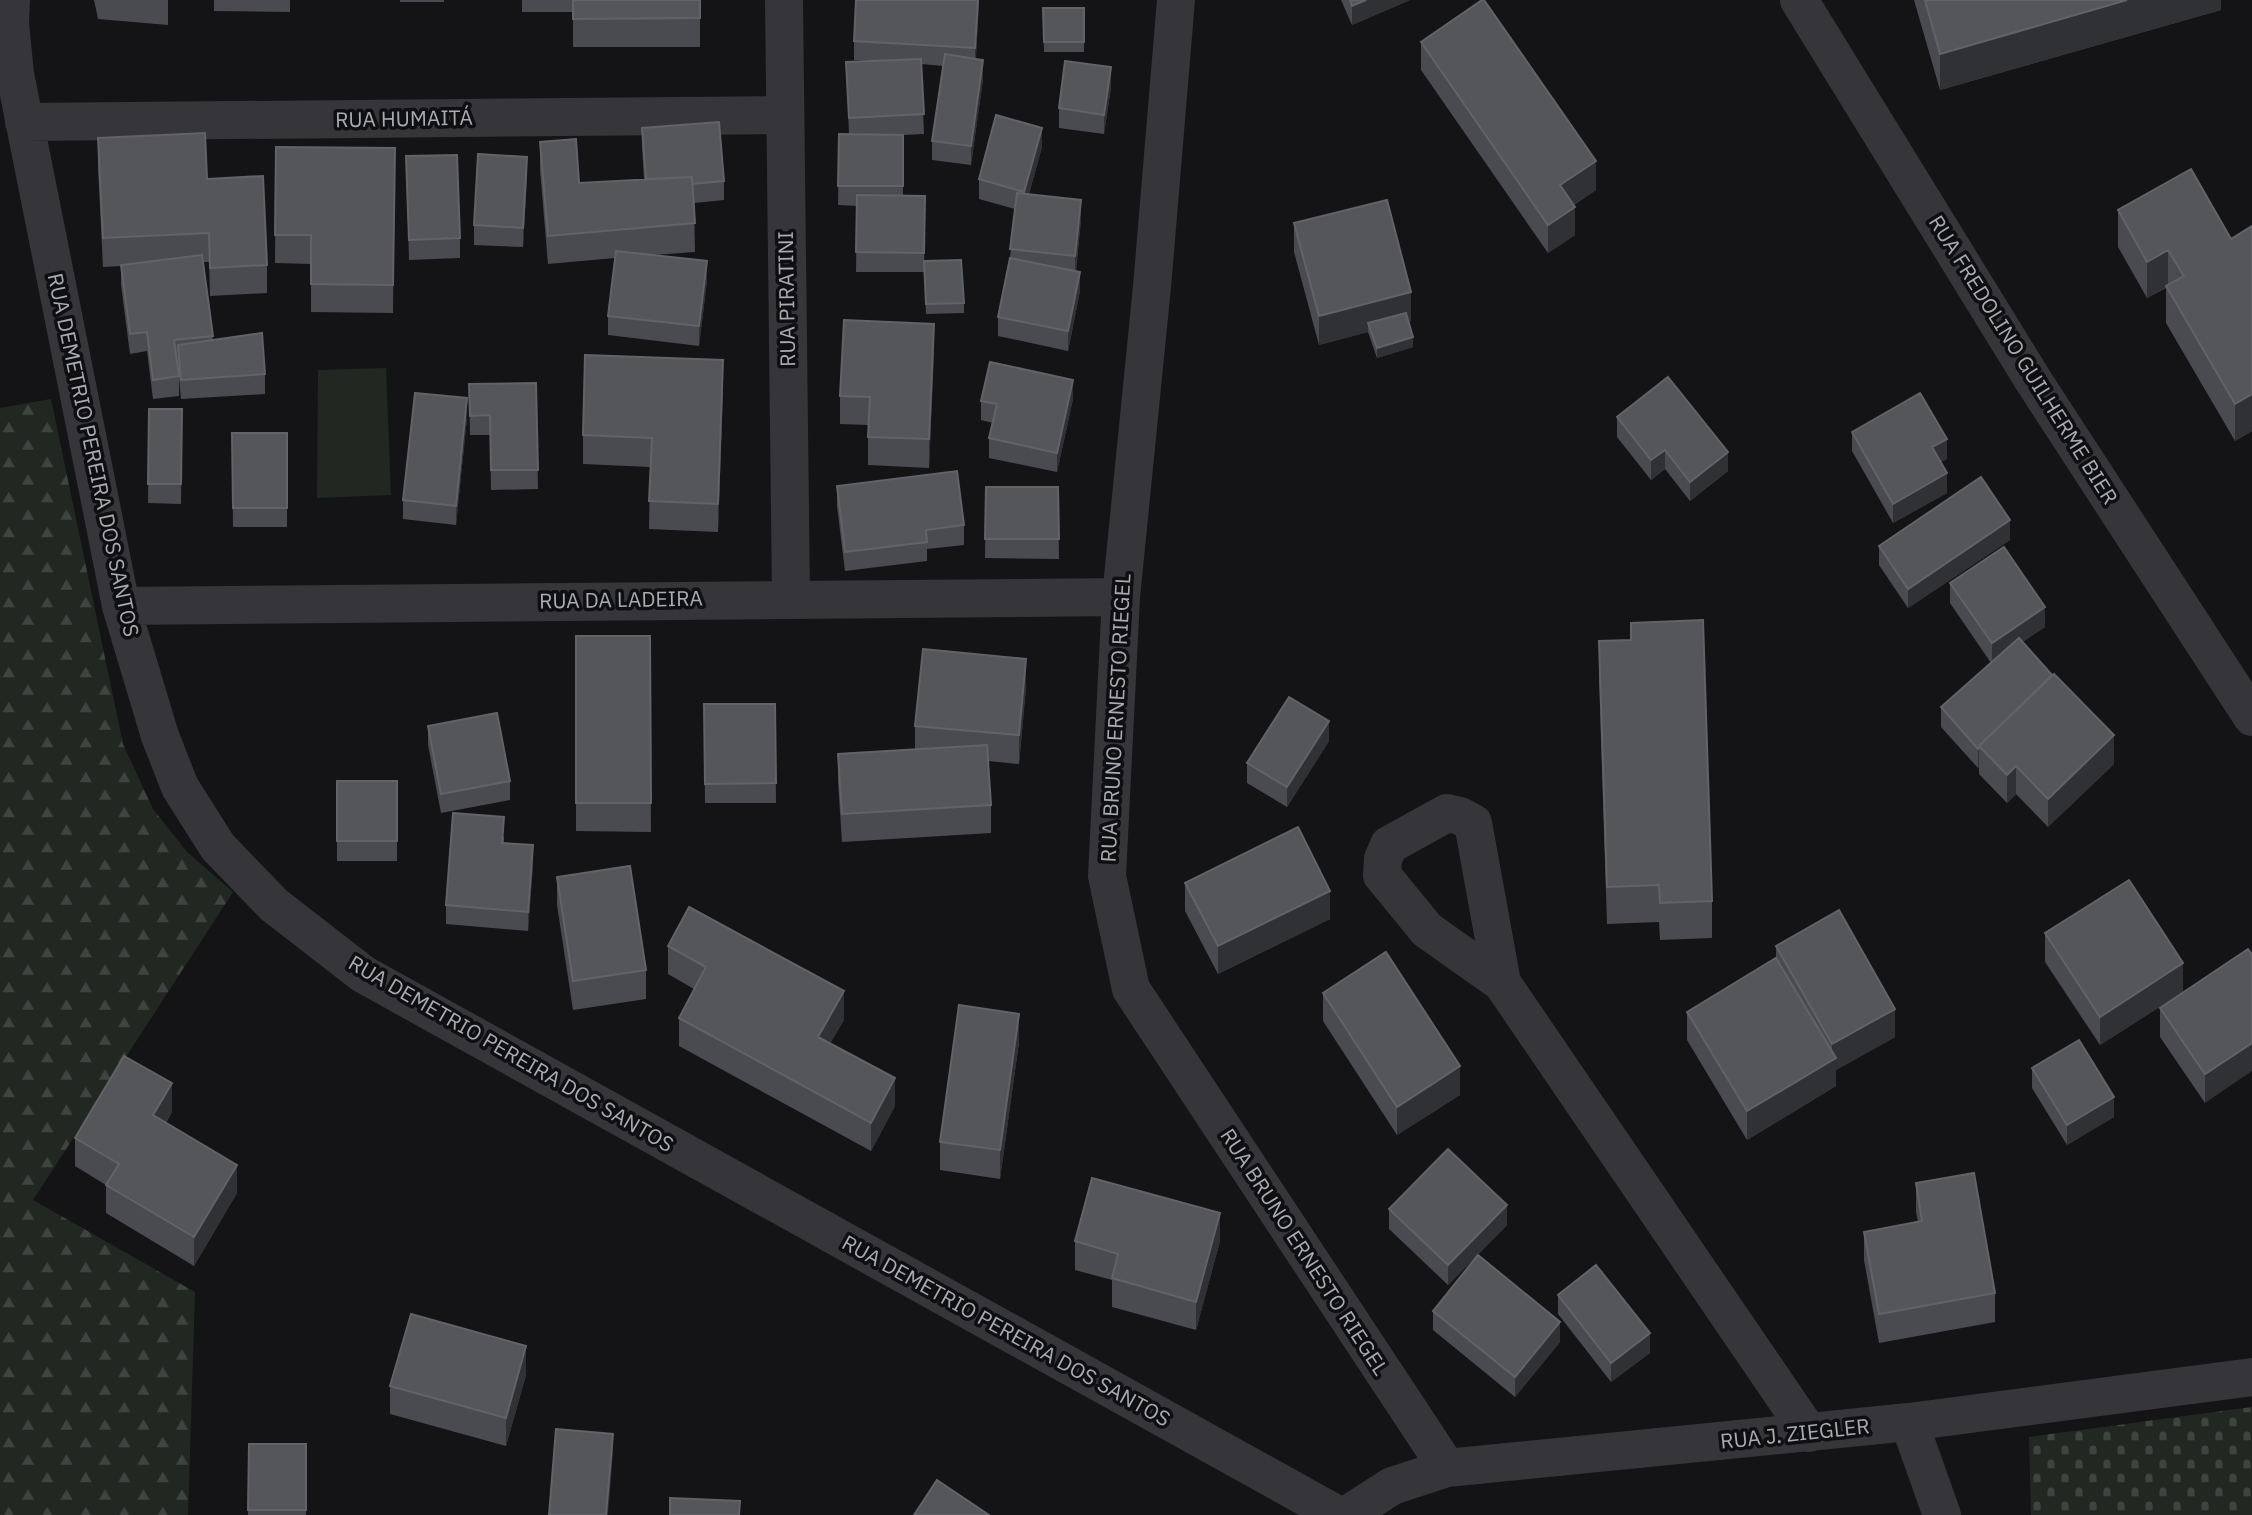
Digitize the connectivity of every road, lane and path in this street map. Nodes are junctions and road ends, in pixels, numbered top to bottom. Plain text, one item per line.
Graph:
1 (11, 0) edge
2 (784, 0) edge
3 (1176, 0) edge
4 (1800, 0) edge
5 (784, 115) junction
6 (24, 122) junction
7 (1121, 597) junction
8 (791, 598) junction
9 (121, 606) junction
10 (2252, 717) edge
11 (1502, 984) dead end
12 (2252, 1377) edge
13 (1909, 1422) junction
14 (1809, 1433) junction
15 (1447, 1468) junction
16 (1338, 1515) edge
17 (1347, 1515) edge
18 (1941, 1515) edge

1 - 6 street, RUA DEMETRIO PEREIRA DOS SANTOS
2 - 5 street, RUA PIRATINI
3 - 7 street, RUA BRUNO ERNESTO RIEGEL
4 - 10 street, RUA FREDOLINO GUILHERME BIER
5 - 6 street, RUA HUMAITÁ
5 - 8 street, RUA PIRATINI
6 - 9 street, RUA DEMETRIO PEREIRA DOS SANTOS
7 - 8 street, RUA DA LADEIRA
7 - 15 street, RUA BRUNO ERNESTO RIEGEL
8 - 9 street, RUA DA LADEIRA
9 - 16 street, RUA DEMETRIO PEREIRA DOS SANTOS
11 - 14 street
12 - 13 street, RUA J. ZIEGLER
13 - 14 street, RUA J. ZIEGLER
13 - 18 street
14 - 15 street, RUA J. ZIEGLER
15 - 17 street, RUA J. ZIEGLER

